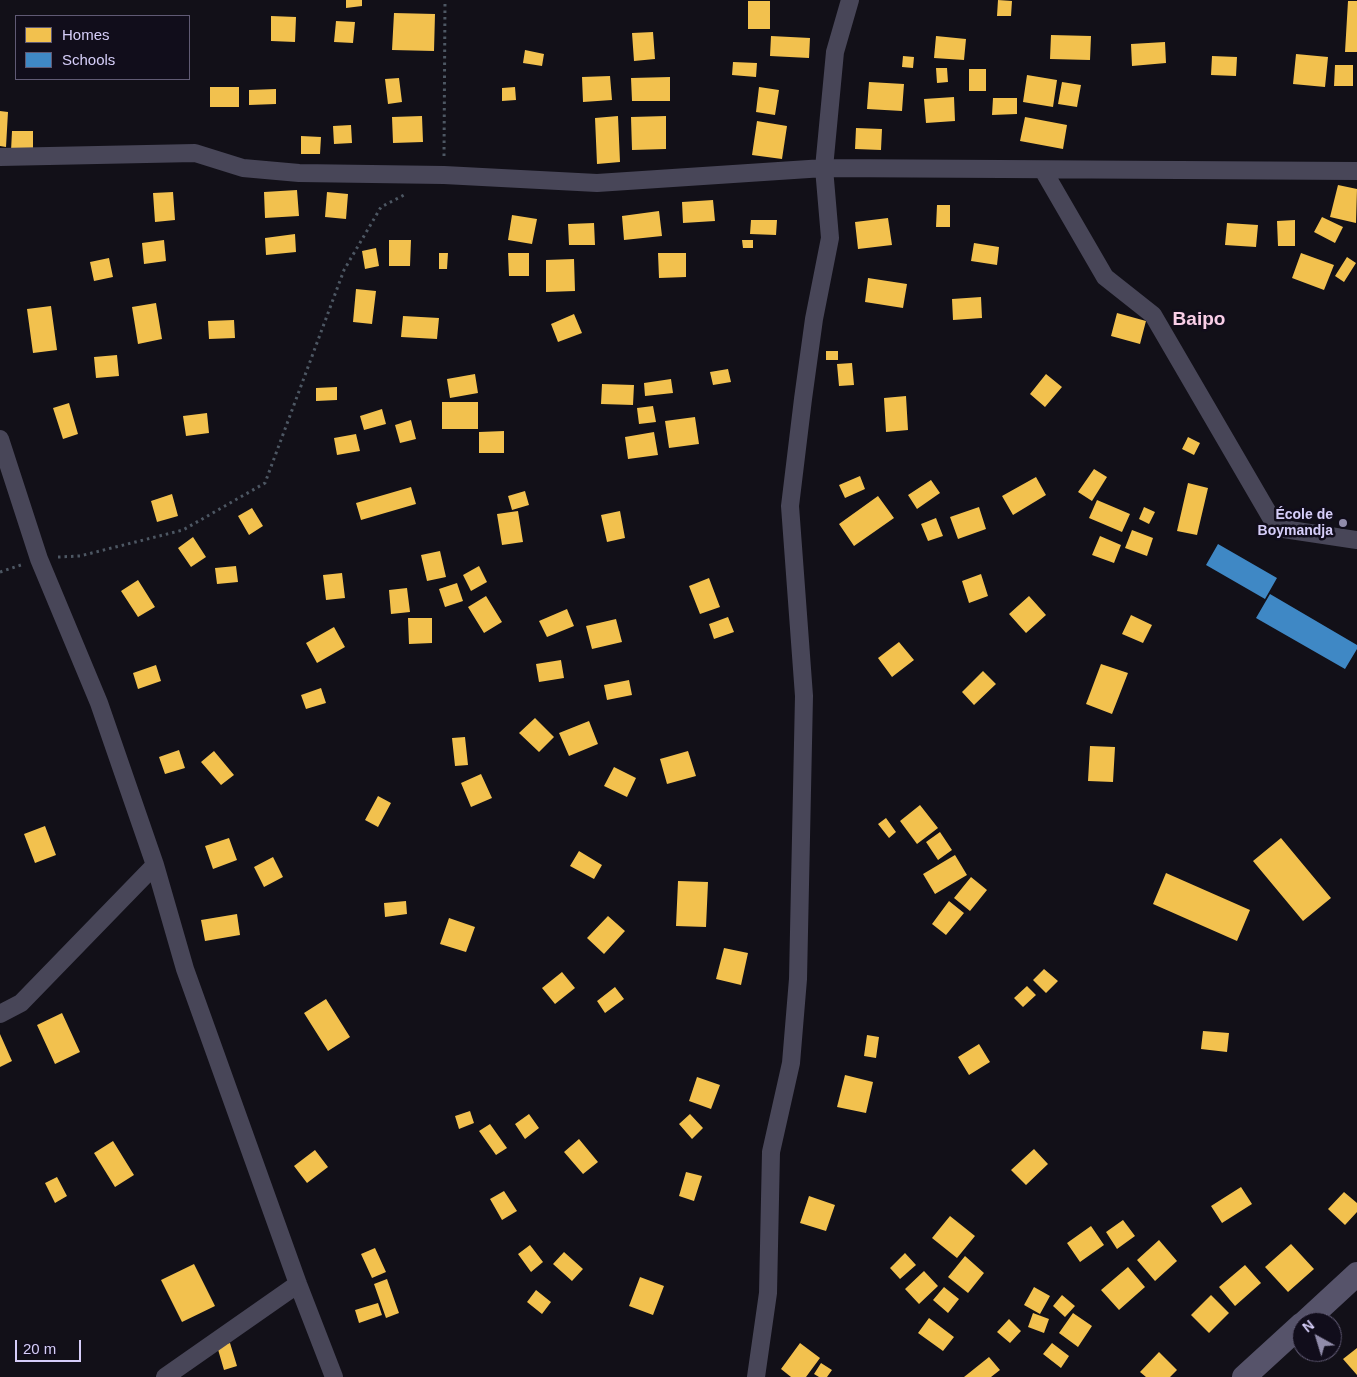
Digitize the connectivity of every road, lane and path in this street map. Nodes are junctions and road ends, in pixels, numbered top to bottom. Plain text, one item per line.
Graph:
1 (445, 0) edge
2 (850, 0) edge
3 (0, 157) edge
4 (824, 168) junction
5 (1043, 170) junction
6 (1357, 171) edge
7 (444, 175) junction
8 (408, 193) dead end
9 (0, 439) edge
10 (1357, 540) edge
11 (39, 559) junction
12 (0, 572) edge
13 (154, 865) junction
14 (0, 1014) edge
15 (1357, 1274) edge
16 (298, 1284) junction
17 (1315, 1312) edge
18 (1292, 1333) edge
19 (165, 1377) edge
20 (334, 1377) edge
21 (756, 1377) edge
22 (1244, 1377) edge

1 - 7 path
2 - 4 street
3 - 7 street
4 - 5 street
4 - 7 street
4 - 21 street
5 - 6 street
5 - 10 street
8 - 11 path
9 - 11 street
11 - 12 path
11 - 13 street
13 - 14 street
13 - 16 street
15 - 17 street
16 - 19 street
16 - 20 street
18 - 22 street

